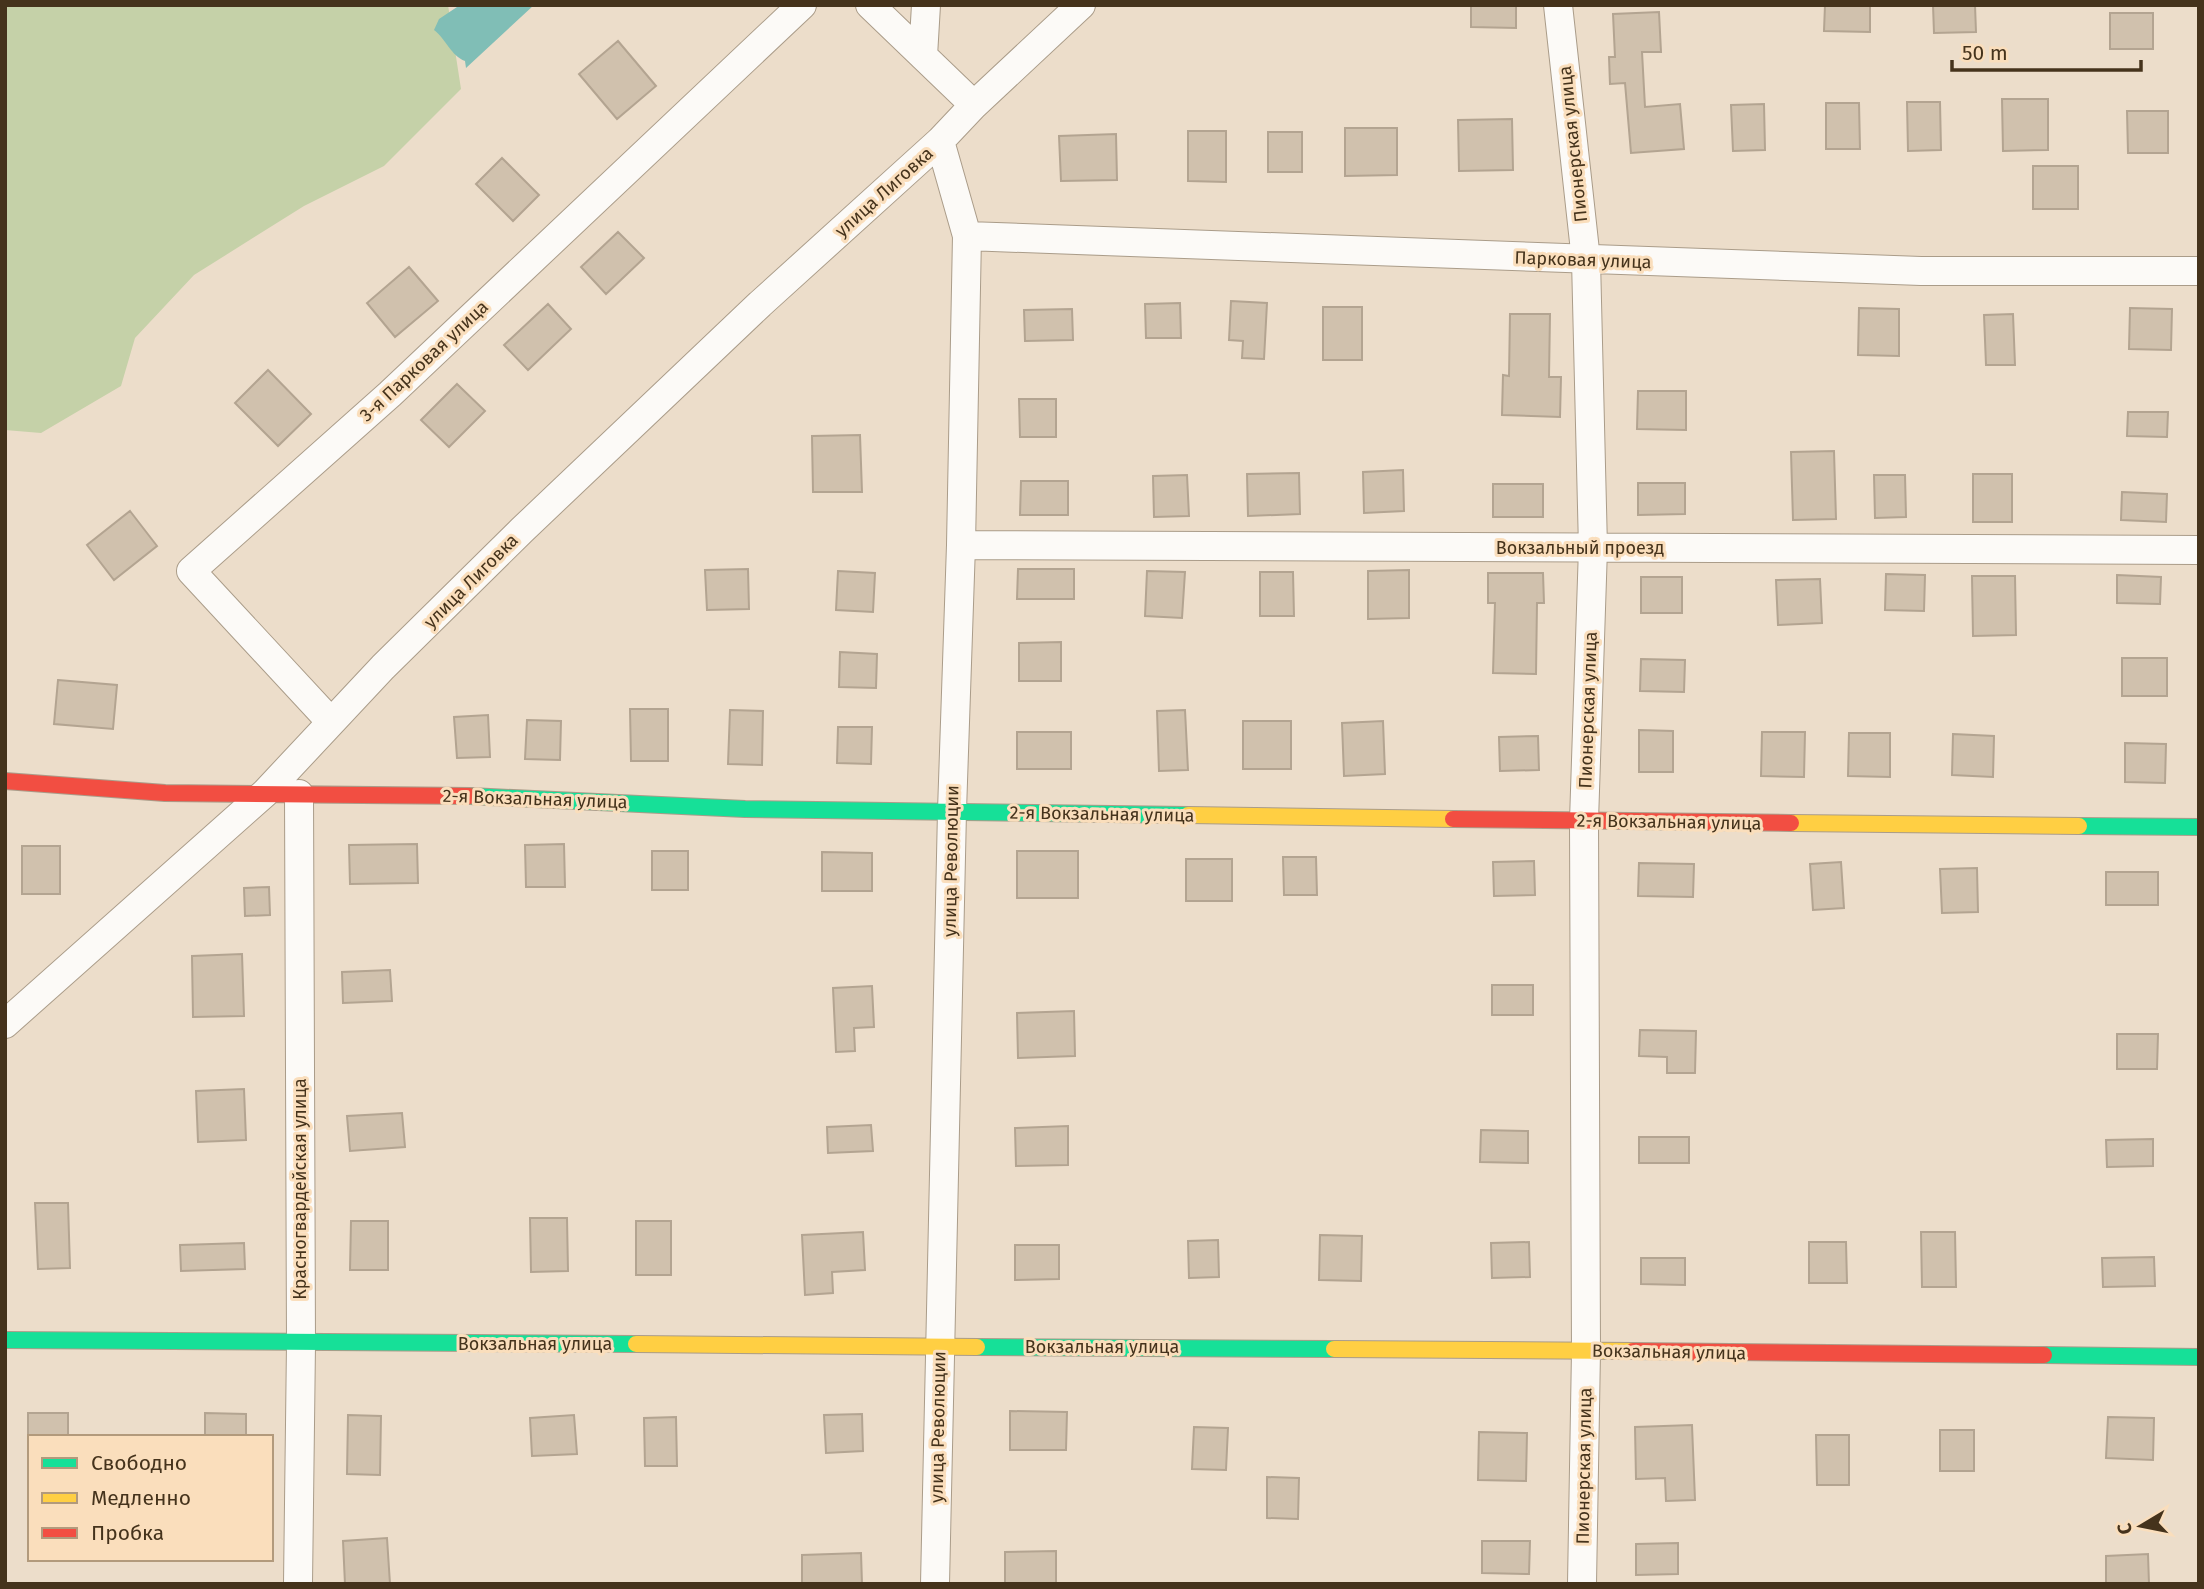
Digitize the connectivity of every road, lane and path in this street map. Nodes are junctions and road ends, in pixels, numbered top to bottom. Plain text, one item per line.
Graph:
1 (802, 5) edge
2 (870, 5) edge
3 (926, 5) edge
4 (1081, 5) edge
5 (1558, 5) edge
6 (923, 56) junction
7 (974, 105) junction
8 (940, 141) junction
9 (967, 236) junction
10 (1586, 260) junction
11 (2199, 271) edge
12 (961, 545) junction
13 (1593, 548) junction
14 (2199, 550) edge
15 (331, 722) junction
16 (5, 781) edge
17 (265, 793) junction
18 (299, 794) junction
19 (952, 811) junction
20 (1584, 821) junction
21 (2199, 827) edge
22 (5, 1024) edge
23 (5, 1340) edge
24 (301, 1344) junction
25 (939, 1346) junction
26 (1586, 1351) junction
27 (2199, 1357) edge
28 (298, 1584) edge
29 (935, 1584) edge
30 (1582, 1584) edge

1 - 15 street, 3-я Парковая улица
2 - 6 street
3 - 6 street
4 - 7 street, улица Лиговка
5 - 10 street, Пионерская улица
6 - 7 street
7 - 8 street, улица Лиговка
8 - 9 street, улица Революции
8 - 15 street, улица Лиговка
9 - 10 street, Парковая улица
9 - 12 street, улица Революции
10 - 11 street, Парковая улица
10 - 13 street, Пионерская улица
12 - 13 street, Вокзальный проезд
12 - 19 street, улица Революции
13 - 14 street, Вокзальный проезд
13 - 20 street, Пионерская улица
15 - 17 street, улица Лиговка
16 - 17 street, 2-я Вокзальная улица
17 - 18 street, 2-я Вокзальная улица
17 - 22 street, улица Лиговка
18 - 19 street, 2-я Вокзальная улица
18 - 24 street, Красногвардейская улица
19 - 20 street, 2-я Вокзальная улица
19 - 25 street, улица Революции
20 - 21 street, 2-я Вокзальная улица
20 - 26 street, Пионерская улица
23 - 24 street, Вокзальная улица
24 - 25 street, Вокзальная улица
24 - 28 street, Красногвардейская улица
25 - 26 street, Вокзальная улица
25 - 29 street, улица Революции
26 - 27 street, Вокзальная улица
26 - 30 street, Пионерская улица

